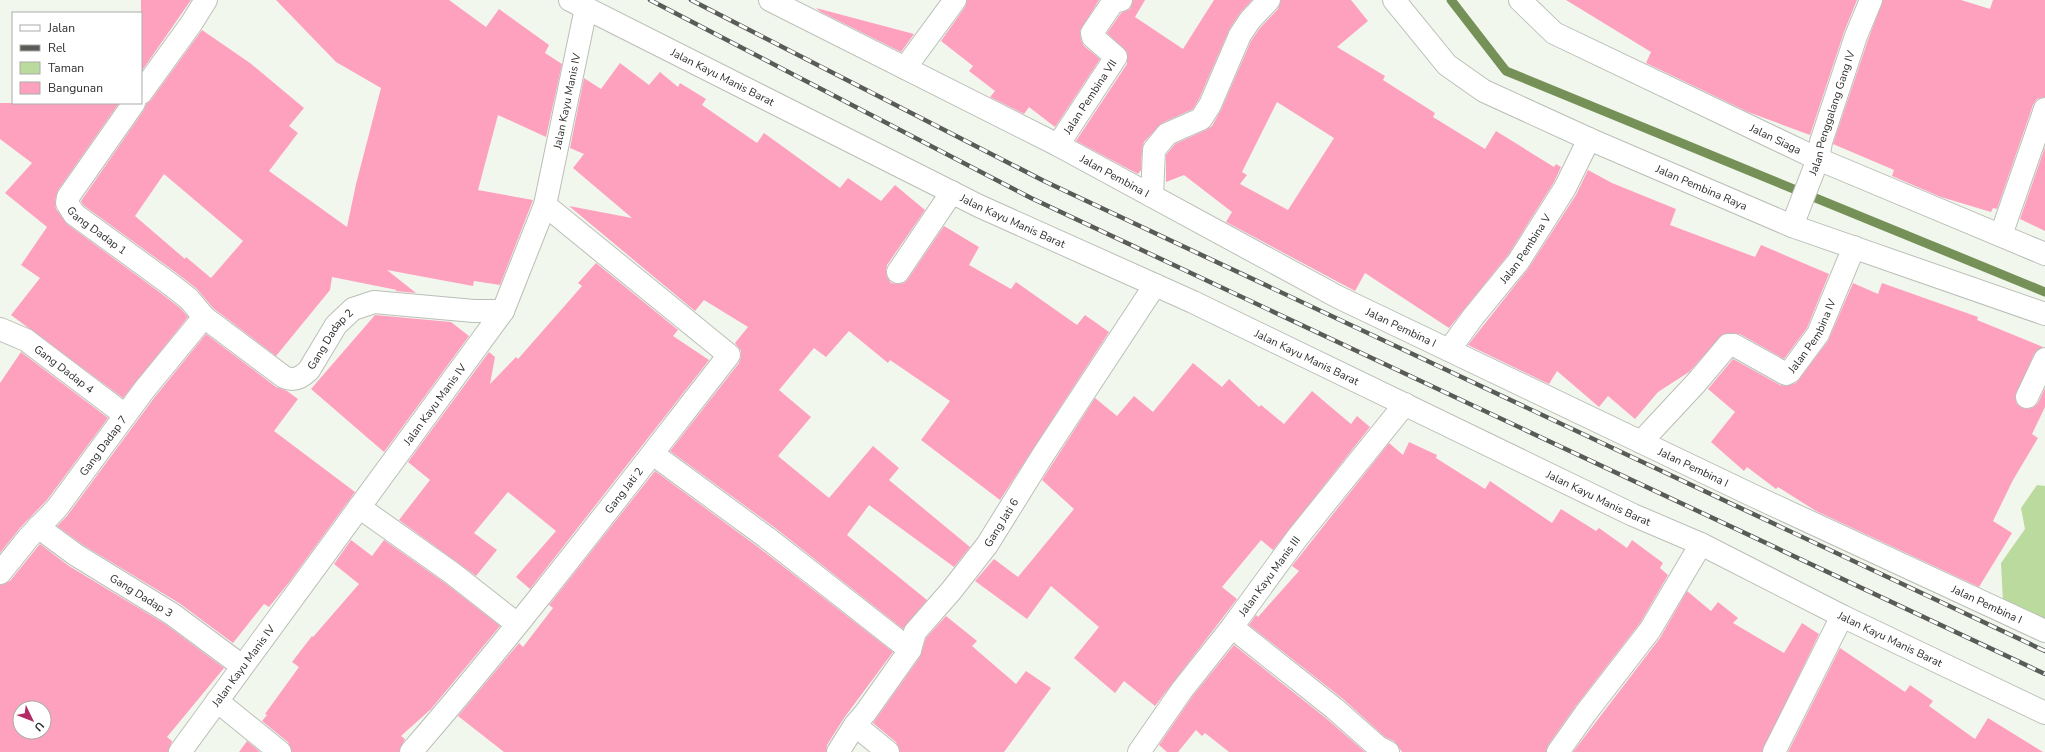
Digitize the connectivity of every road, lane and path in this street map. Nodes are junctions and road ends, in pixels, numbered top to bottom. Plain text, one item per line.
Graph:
1 (206, 0) edge
2 (770, 0) edge
3 (955, 0) edge
4 (1121, 0) edge
5 (1269, 0) edge
6 (1394, 0) edge
7 (1520, 0) edge
8 (1871, 0) edge
9 (578, 4) edge
10 (905, 68) junction
11 (142, 92) edge
12 (133, 104) edge
13 (2045, 110) edge
14 (1589, 139) junction
15 (1058, 145) junction
16 (1815, 168) junction
17 (952, 192) junction
18 (1152, 196) junction
19 (545, 206) junction
20 (1792, 226) junction
21 (2001, 235) junction
22 (1854, 247) junction
23 (2045, 254) edge
24 (898, 272) dead end
25 (1156, 285) junction
26 (503, 311) junction
27 (2045, 314) edge
28 (204, 317) junction
29 (0, 329) edge
30 (1449, 350) junction
31 (2045, 359) edge
32 (2027, 397) dead end
33 (1405, 404) junction
34 (125, 416) junction
35 (1641, 442) junction
36 (652, 454) junction
37 (359, 507) junction
38 (38, 528) junction
39 (1701, 544) junction
40 (0, 573) edge
41 (1842, 616) junction
42 (517, 624) junction
43 (1232, 628) junction
44 (2045, 631) edge
45 (910, 650) junction
46 (242, 666) junction
47 (217, 701) junction
48 (2045, 713) edge
49 (855, 725) junction
50 (1380, 750) edge
51 (180, 752) edge
52 (280, 752) edge
53 (411, 752) edge
54 (838, 752) edge
55 (888, 752) edge
56 (1139, 752) edge
57 (1558, 752) edge
58 (1774, 752) edge

1 - 11 street
2 - 10 street, Jalan Pembina I
3 - 10 street
4 - 15 street, Jalan Pembina VII
5 - 18 street
6 - 14 street, Jalan Pembina Raya
7 - 16 street, Jalan Siaga
8 - 16 street, Jalan Penggalang Gang IV
9 - 17 street, Jalan Kayu Manis Barat
9 - 19 street, Jalan Kayu Manis IV
10 - 15 street, Jalan Pembina I
12 - 28 street, Gang Dadap 1
13 - 21 street
14 - 20 street, Jalan Pembina Raya
14 - 30 street, Jalan Pembina V
15 - 18 street, Jalan Pembina I
16 - 20 street, Jalan Penggalang Gang IV
16 - 21 street, Jalan Siaga
17 - 24 street
17 - 25 street, Jalan Kayu Manis Barat
18 - 30 street, Jalan Pembina I
19 - 26 street, Jalan Kayu Manis IV
19 - 36 street, Gang Jati 2
20 - 22 street, Jalan Pembina Raya
21 - 23 street, Jalan Siaga
22 - 27 street, Jalan Pembina Raya
22 - 35 street, Jalan Pembina IV
25 - 33 street, Jalan Kayu Manis Barat
25 - 45 street, Gang Jati 6
26 - 28 street, Gang Dadap 2
26 - 37 street, Jalan Kayu Manis IV
28 - 34 street, Gang Dadap 7
29 - 34 street, Gang Dadap 4
30 - 35 street, Jalan Pembina I
31 - 32 street
33 - 39 street, Jalan Kayu Manis Barat
33 - 43 street, Jalan Kayu Manis III
34 - 38 street, Gang Dadap 7
35 - 44 street, Jalan Pembina I
36 - 42 street, Gang Jati 2
36 - 45 street
37 - 42 street
37 - 46 street, Jalan Kayu Manis IV
38 - 40 street, Gang Dadap 7
38 - 46 street, Gang Dadap 3
39 - 41 street, Jalan Kayu Manis Barat
39 - 57 street
41 - 48 street, Jalan Kayu Manis Barat
41 - 58 street
42 - 53 street, Gang Jati 2
43 - 50 street
43 - 56 street, Jalan Kayu Manis III
45 - 49 street, Gang Jati 6
46 - 47 street, Jalan Kayu Manis IV
47 - 51 street, Jalan Kayu Manis IV
47 - 52 street
49 - 54 street, Gang Jati 6
49 - 55 street

